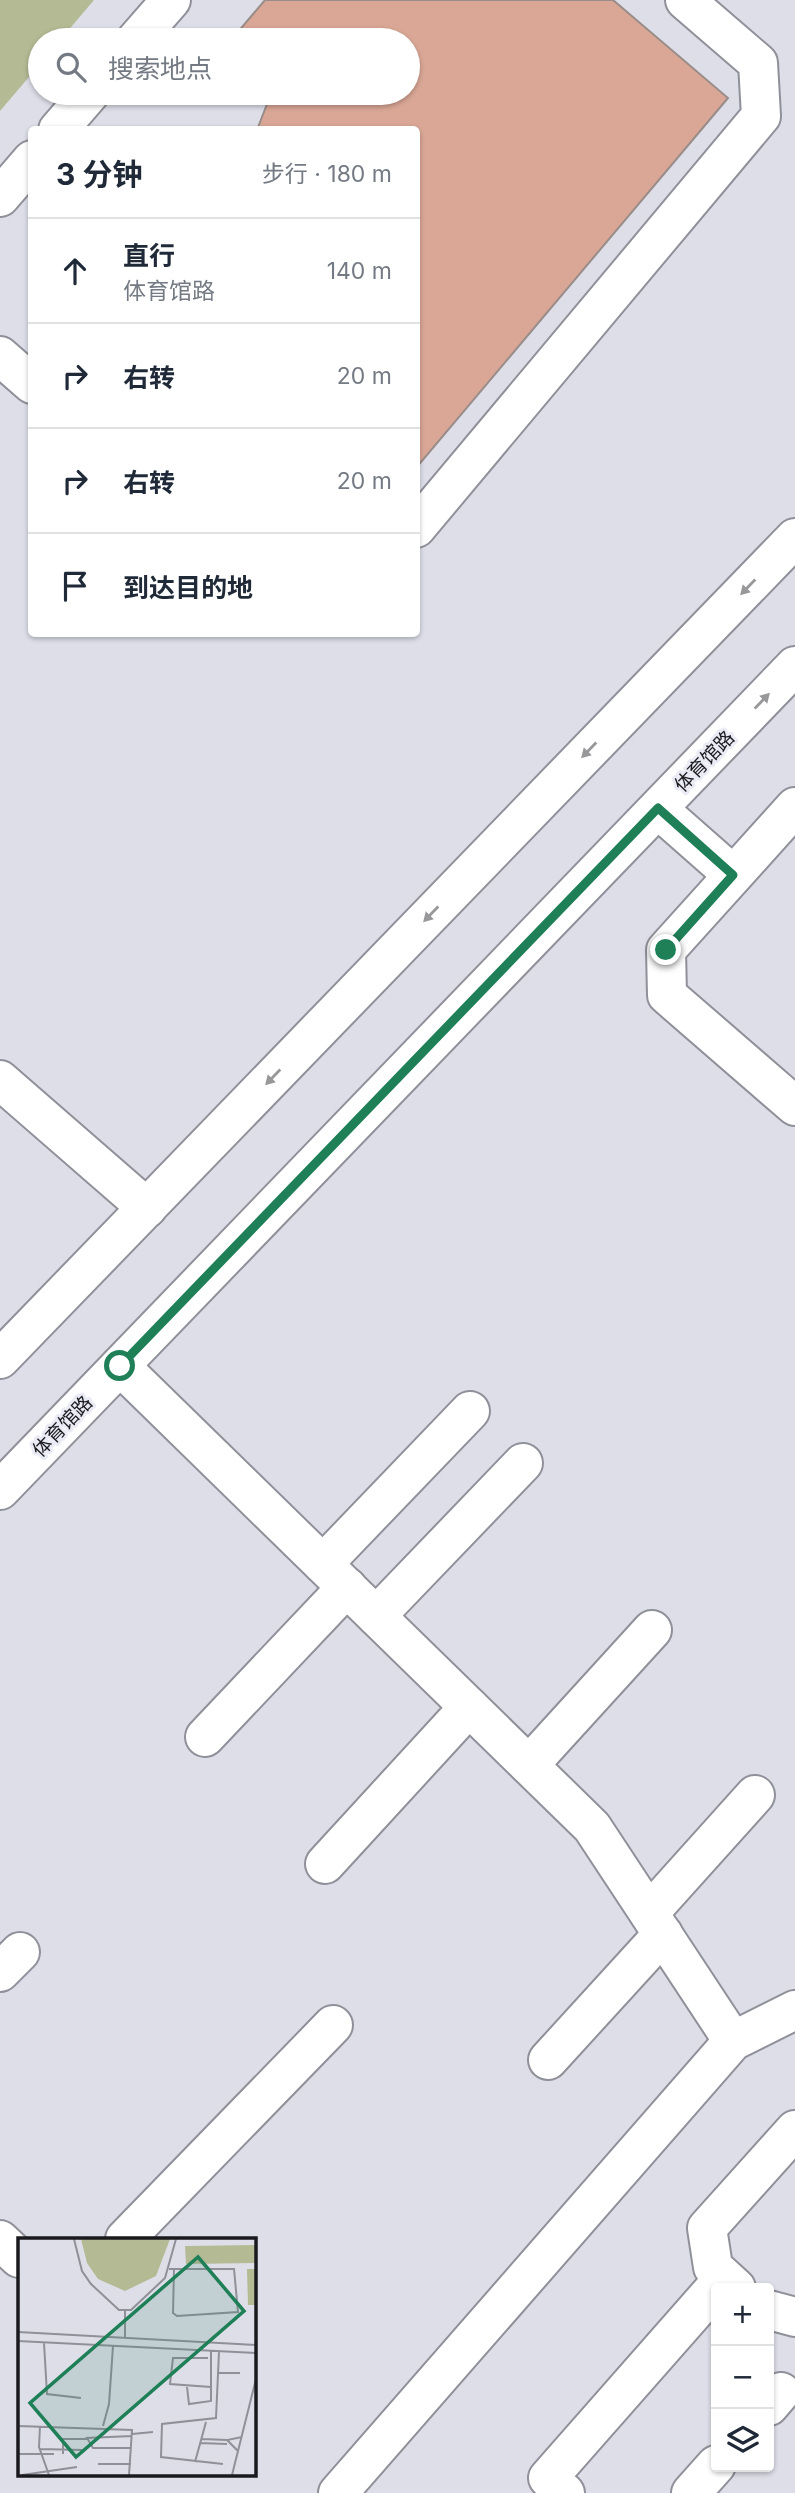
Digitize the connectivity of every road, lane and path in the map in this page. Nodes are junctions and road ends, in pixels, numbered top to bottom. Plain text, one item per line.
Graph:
1 (171, 0) edge
2 (685, 0) edge
3 (146, 28) edge
4 (80, 105) edge
5 (61, 126) edge
6 (28, 165) edge
7 (0, 197) edge
8 (0, 356) edge
9 (28, 380) edge
10 (420, 523) edge
11 (795, 538) edge
12 (795, 666) edge
13 (795, 807) edge
14 (658, 808) junction
15 (733, 875) junction
16 (0, 1080) edge
17 (795, 1107) edge
18 (147, 1208) junction
19 (0, 1360) edge
20 (120, 1366) junction
21 (470, 1412) dead end
22 (523, 1463) dead end
23 (0, 1490) edge
24 (335, 1575) junction
25 (376, 1616) junction
26 (652, 1630) dead end
27 (469, 1707) junction
28 (205, 1737) dead end
29 (528, 1765) junction
30 (755, 1795) dead end
31 (325, 1864) dead end
32 (656, 1923) junction
33 (795, 2010) edge
34 (333, 2025) dead end
35 (733, 2041) junction
36 (548, 2060) dead end
37 (795, 2130) edge
38 (126, 2238) edge
39 (0, 2240) edge
40 (18, 2257) edge
41 (730, 2283) edge
42 (711, 2303) edge
43 (774, 2311) edge
44 (795, 2317) edge
45 (711, 2471) edge
46 (338, 2493) edge
47 (565, 2493) edge
48 (691, 2493) edge

1 - 3 street
2 - 10 street
4 - 5 street
6 - 7 street
8 - 9 street
11 -> 18 street
14 -> 12 street, 体育馆路
13 - 15 street
14 - 15 street
14 - 20 street, 体育馆路
15 - 17 street
16 - 18 street
18 - 19 street
20 - 23 street, 体育馆路
20 - 24 street
21 - 24 street
22 - 25 street
24 - 25 street
24 - 28 street
25 - 27 street
26 - 29 street
27 - 29 street
27 - 31 street
29 - 32 street
30 - 32 street
32 - 35 street
32 - 36 street
33 - 35 street
34 - 38 street
35 - 46 street
37 - 41 street
39 - 40 street
42 - 47 street
43 - 44 street
45 - 48 street

